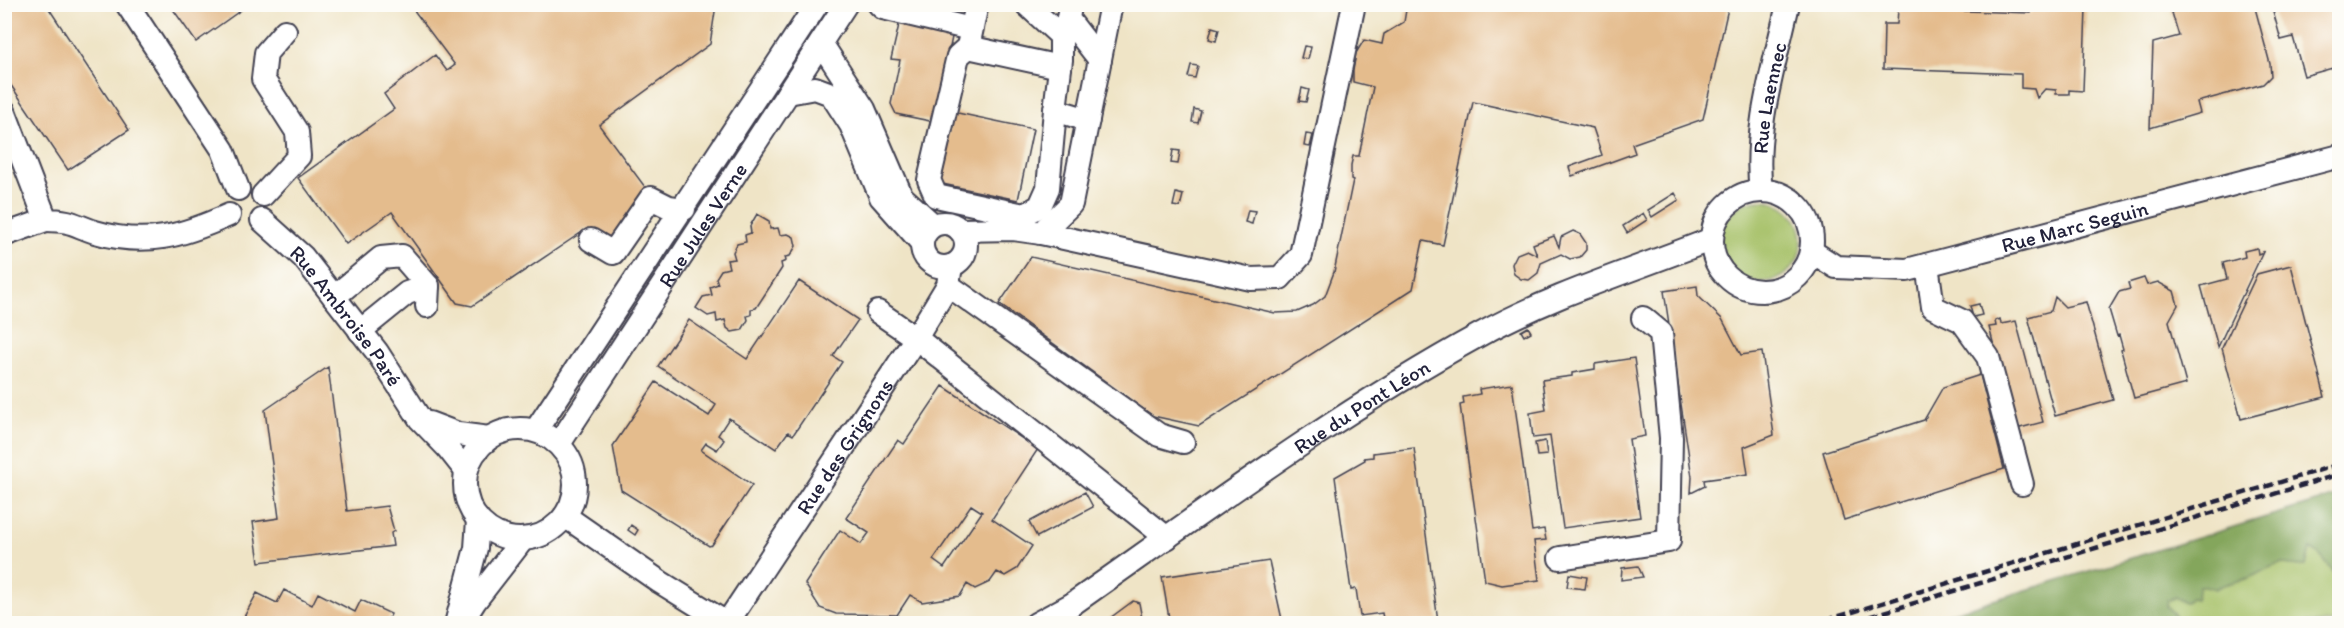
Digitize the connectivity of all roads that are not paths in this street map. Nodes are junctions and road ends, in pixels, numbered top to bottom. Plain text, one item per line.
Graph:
1 (127, 4) edge
2 (846, 4) edge
3 (977, 4) edge
4 (1026, 4) edge
5 (1112, 4) edge
6 (1354, 4) edge
7 (1788, 4) edge
8 (816, 5) edge
9 (887, 6) edge
10 (1066, 20) edge
11 (285, 31) dead end
12 (970, 38) junction
13 (821, 43) junction
14 (1100, 60) junction
15 (1060, 67) junction
16 (788, 93) junction
17 (1055, 110) junction
18 (4, 111) edge
19 (1088, 120) junction
20 (2340, 156) edge
21 (238, 189) junction
22 (1761, 191) junction
23 (263, 195) junction
24 (684, 209) junction
25 (229, 215) junction
26 (46, 220) junction
27 (262, 220) junction
28 (960, 230) junction
29 (1041, 233) junction
30 (928, 234) junction
31 (4, 235) edge
32 (1712, 239) junction
33 (591, 240) dead end
34 (1811, 251) junction
35 (1927, 265) junction
36 (950, 275) junction
37 (334, 297) junction
38 (878, 312) dead end
39 (1643, 318) dead end
40 (360, 331) junction
41 (916, 338) junction
42 (420, 419) junction
43 (536, 430) junction
44 (489, 438) junction
45 (1183, 442) dead end
46 (559, 444) junction
47 (466, 471) junction
48 (2022, 484) dead end
49 (566, 516) junction
50 (478, 520) junction
51 (1167, 538) junction
52 (523, 539) junction
53 (1560, 558) dead end
54 (728, 623) edge
55 (459, 624) edge
56 (1036, 624) edge

1 - 21 street
2 - 13 street, Rue Jules Verne
3 - 12 street
4 - 10 street
5 - 14 street
6 - 29 street
7 - 22 street, Rue Laennec
8 - 24 street, Rue Jules Verne
9 - 12 street
10 - 14 street
10 - 15 street
11 - 23 street
12 - 15 street
12 - 17 street
13 - 16 street, Rue Jules Verne
13 - 30 street
14 - 19 street
15 - 17 street
16 - 30 street
16 - 46 street, Rue Jules Verne
17 - 19 street
18 - 26 street
19 - 29 street
20 - 35 street, Rue Marc Seguin
21 - 23 street
21 - 25 street
22 - 32 street
22 - 34 street
23 - 27 street
24 - 33 street
24 - 43 street, Rue Jules Verne
25 - 26 street
25 - 27 street
26 - 31 street
27 - 37 street, Rue Ambroise Paré
28 - 29 street
28 - 30 street
28 - 36 street
30 - 36 street
32 - 34 street
32 - 51 street, Rue du Pont Léon
34 - 35 street, Rue Marc Seguin
35 - 48 street
36 - 41 street, Rue des Grignons
36 - 45 street
37 - 40 street, Rue Ambroise Paré
37 - 40 street
38 - 41 street
39 - 53 street
40 - 42 street, Rue Ambroise Paré
41 - 51 street
41 - 54 street, Rue des Grignons
42 - 44 street
42 - 47 street, Rue Ambroise Paré
43 - 44 street
43 - 46 street
44 - 47 street
46 - 49 street
47 - 50 street
49 - 52 street
49 - 54 street
50 - 52 street
50 - 55 street
51 - 56 street, Rue du Pont Léon
52 - 55 street

